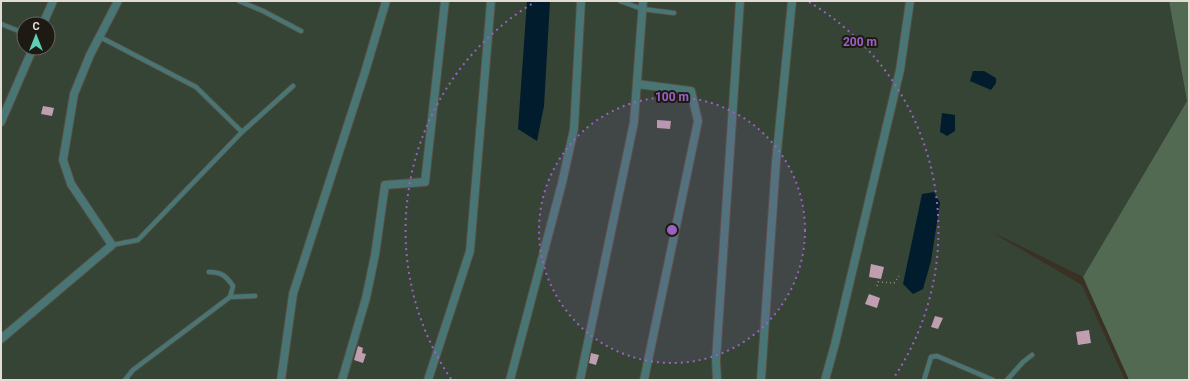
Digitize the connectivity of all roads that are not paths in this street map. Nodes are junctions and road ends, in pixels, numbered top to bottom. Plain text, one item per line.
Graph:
1 (53, 1) edge
2 (118, 1) edge
3 (239, 1) edge
4 (386, 1) edge
5 (445, 1) edge
6 (491, 1) edge
7 (581, 1) edge
8 (620, 1) edge
9 (740, 1) edge
10 (792, 1) edge
11 (910, 1) edge
12 (643, 5) edge
13 (674, 13) dead end
14 (46, 16) edge
15 (1, 24) edge
16 (16, 30) edge
17 (301, 31) dead end
18 (100, 36) junction
19 (30, 56) edge
20 (637, 84) junction
21 (293, 86) dead end
22 (1, 122) edge
23 (242, 132) junction
24 (112, 245) junction
25 (209, 272) dead end
26 (255, 296) dead end
27 (230, 297) junction
28 (1, 339) edge
29 (1032, 355) dead end
30 (125, 380) edge
31 (281, 380) edge
32 (342, 380) edge
33 (428, 380) edge
34 (510, 380) edge
35 (580, 380) edge
36 (644, 380) edge
37 (717, 380) edge
38 (761, 380) edge
39 (825, 380) edge
40 (924, 380) edge
41 (993, 380) edge
42 (1007, 380) edge

1 - 14 street
2 - 18 street
3 - 17 lane
4 - 31 street
5 - 32 street
6 - 33 street
7 - 34 street
8 - 12 lane
9 - 37 street
10 - 38 street
11 - 39 street
12 - 13 lane
12 - 20 street
15 - 16 lane
18 - 23 lane
18 - 24 street
19 - 22 street
20 - 35 street
20 - 36 street
21 - 23 lane
23 - 24 lane
24 - 28 street
25 - 27 lane
26 - 27 lane
27 - 30 lane
29 - 42 lane
40 - 41 lane

